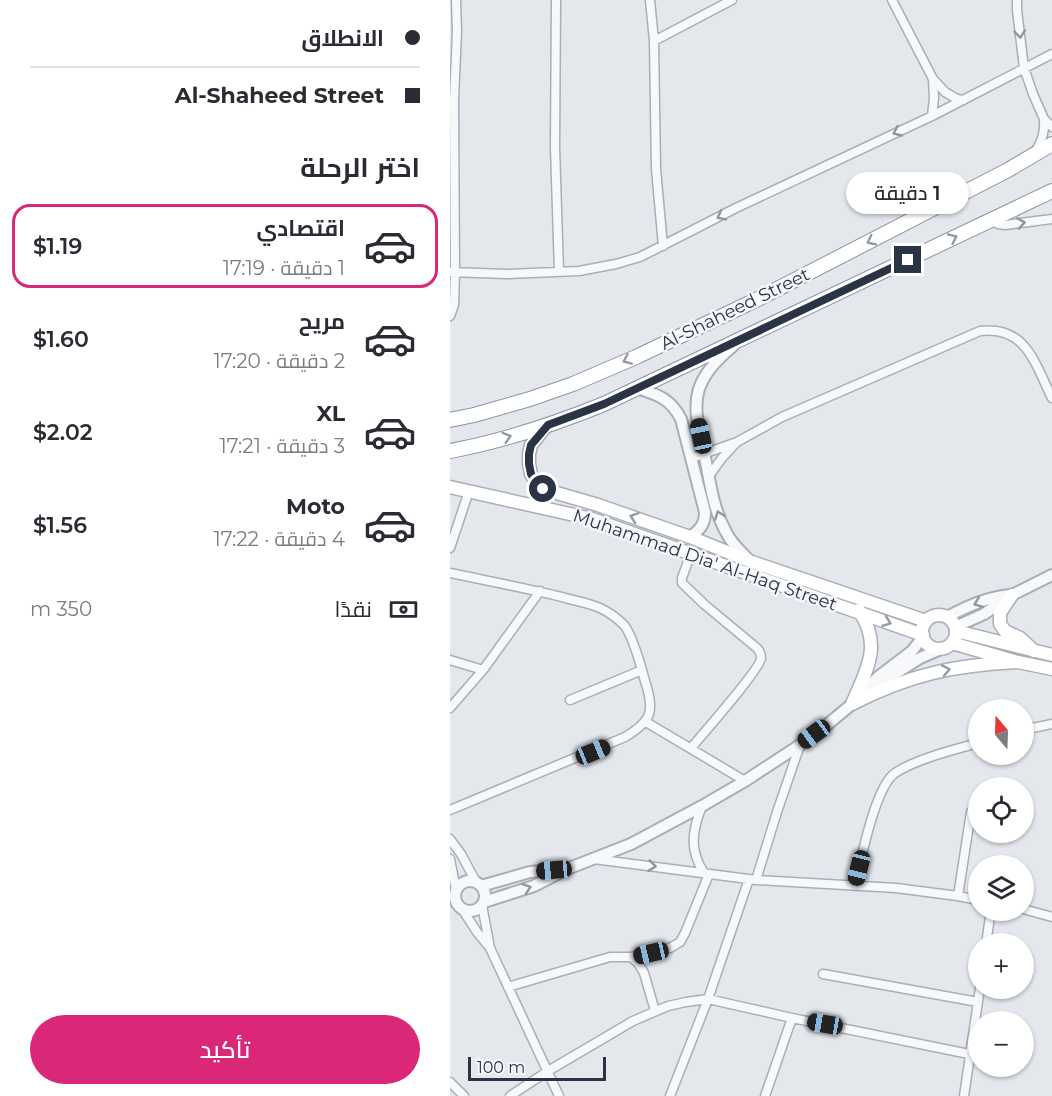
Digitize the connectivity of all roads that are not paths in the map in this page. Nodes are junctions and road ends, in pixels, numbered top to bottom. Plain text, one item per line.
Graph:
1 (456, 0) edge
2 (556, 0) edge
3 (650, 0) edge
4 (732, 0) edge
5 (892, 0) edge
6 (1017, 0) edge
7 (654, 41) junction
8 (1052, 54) edge
9 (1024, 68) junction
10 (933, 79) junction
11 (452, 100) edge
12 (963, 100) junction
13 (932, 116) junction
14 (1044, 119) junction
15 (1052, 127) edge
16 (1052, 144) edge
17 (1052, 153) edge
18 (1033, 154) junction
19 (1008, 170) junction
20 (1052, 182) edge
21 (1052, 191) edge
22 (1052, 219) edge
23 (991, 220) junction
24 (663, 246) junction
25 (559, 272) junction
26 (453, 273) edge
27 (450, 316) edge
28 (742, 338) junction
29 (637, 388) junction
30 (1052, 398) edge
31 (450, 420) edge
32 (548, 425) junction
33 (737, 442) junction
34 (450, 451) edge
35 (705, 454) junction
36 (692, 458) junction
37 (709, 476) junction
38 (450, 487) edge
39 (469, 491) junction
40 (598, 505) junction
41 (592, 519) junction
42 (690, 537) junction
43 (450, 548) edge
44 (690, 553) junction
45 (752, 562) junction
46 (450, 573) edge
47 (1052, 575) edge
48 (540, 591) junction
49 (1012, 595) junction
50 (860, 606) junction
51 (947, 617) junction
52 (926, 621) junction
53 (923, 636) junction
54 (952, 637) junction
55 (1035, 651) junction
56 (1052, 655) edge
57 (450, 660) edge
58 (1018, 662) junction
59 (1052, 669) edge
60 (483, 670) junction
61 (642, 670) junction
62 (868, 689) junction
63 (570, 700) dead end
64 (852, 704) junction
65 (450, 708) edge
66 (646, 722) junction
67 (1052, 724) edge
68 (1034, 728) edge
69 (800, 744) junction
70 (968, 746) edge
71 (691, 748) junction
72 (745, 781) junction
73 (702, 807) junction
74 (450, 810) edge
75 (968, 831) edge
76 (450, 840) edge
77 (450, 847) edge
78 (450, 859) edge
79 (594, 859) junction
80 (567, 869) junction
81 (707, 873) junction
82 (752, 880) junction
83 (479, 884) junction
84 (855, 885) junction
85 (454, 892) edge
86 (958, 896) junction
87 (968, 898) edge
88 (483, 904) junction
89 (458, 909) edge
90 (1034, 912) edge
91 (1052, 918) edge
92 (490, 948) junction
93 (631, 957) junction
94 (824, 974) dead end
95 (508, 987) junction
96 (708, 999) junction
97 (978, 999) edge
98 (978, 1002) junction
99 (655, 1011) junction
100 (976, 1011) edge
101 (792, 1018) junction
102 (968, 1054) edge
103 (968, 1062) edge
104 (548, 1071) junction
105 (450, 1082) edge
106 (464, 1096) edge
107 (510, 1096) edge
108 (559, 1096) edge
109 (670, 1096) edge
110 (765, 1096) edge
111 (964, 1096) edge

1 - 11 street
2 - 25 street
3 - 7 street
4 - 7 street
5 - 10 street
6 -> 9 street
7 - 24 street
8 - 9 street
9 - 12 street
9 - 14 street
10 - 12 street
10 - 13 street
11 - 26 street
12 - 13 street
13 -> 24 street
14 - 15 street
14 - 18 street
16 - 18 highway, Al-Shaheed Street
17 - 19 highway, Al-Shaheed Street
18 - 19 highway, Al-Shaheed Street
19 -> 31 highway, Al-Shaheed Street
20 - 23 highway, Al-Shaheed Street
21 - 23 highway, Al-Shaheed Street
23 -> 22 street
28 -> 23 highway, Al-Shaheed Street
24 - 25 street
25 - 26 street
26 - 27 street
28 - 29 highway, Al-Shaheed Street
28 - 35 street
29 - 32 highway, Al-Shaheed Street
29 - 36 street
30 - 33 street
34 -> 32 highway, Al-Shaheed Street
32 - 40 main road, Muhammad Dia' Al-Haq Street
33 - 35 street
33 - 37 street
35 - 36 street
35 - 37 street
36 - 42 street
45 -> 37 street
38 - 39 main road, Muhammad Dia' Al-Haq Street
39 - 41 main road, Muhammad Dia' Al-Haq Street
39 - 43 street
40 - 41 main road
42 -> 40 main road, Muhammad Dia' Al-Haq Street
41 - 44 main road, Muhammad Dia' Al-Haq Street
42 - 45 main road, Muhammad Dia' Al-Haq Street
44 - 50 main road, Muhammad Dia' Al-Haq Street
44 - 71 street
45 - 50 main road, Muhammad Dia' Al-Haq Street
46 - 48 street
47 - 49 street
48 - 60 street
48 - 61 street
49 -> 51 street
49 - 54 street
49 - 55 main road
50 - 52 main road, Muhammad Dia' Al-Haq Street
50 -> 53 main road, Muhammad Dia' Al-Haq Street
50 - 64 main road
51 - 52 main road
51 - 54 main road
52 - 53 main road
53 - 54 main road
53 - 62 street
54 - 55 main road
54 - 58 main road
54 - 62 street
55 - 56 main road
57 - 60 street
58 - 59 main road
64 -> 58 main road
60 - 65 street
61 - 63 street
61 - 66 street
62 - 64 street
64 - 69 street
66 - 71 street
66 - 74 street
67 - 68 street
69 - 72 street
69 - 82 street
70 - 84 street
71 - 72 street
72 - 73 street
73 - 79 street
73 - 81 street
75 - 86 street
76 - 77 street
76 - 83 street
78 - 85 street
79 - 80 street
79 -> 81 street
80 - 83 street
88 -> 80 street
81 - 82 street
81 - 93 street
82 - 84 street
82 - 96 street
83 - 85 street
83 - 88 street
84 - 86 street
85 - 89 street
86 - 87 street
88 - 89 street
88 - 92 street
89 - 92 street
90 - 91 street
92 - 95 street
93 - 95 street
93 - 99 street
94 - 98 street
95 - 104 street
96 - 99 street
96 - 101 street
96 - 109 street
97 - 98 street
98 - 100 street
99 - 104 street
101 - 102 street
101 - 110 street
103 - 111 street
104 - 107 street
104 - 108 street
105 - 106 street

